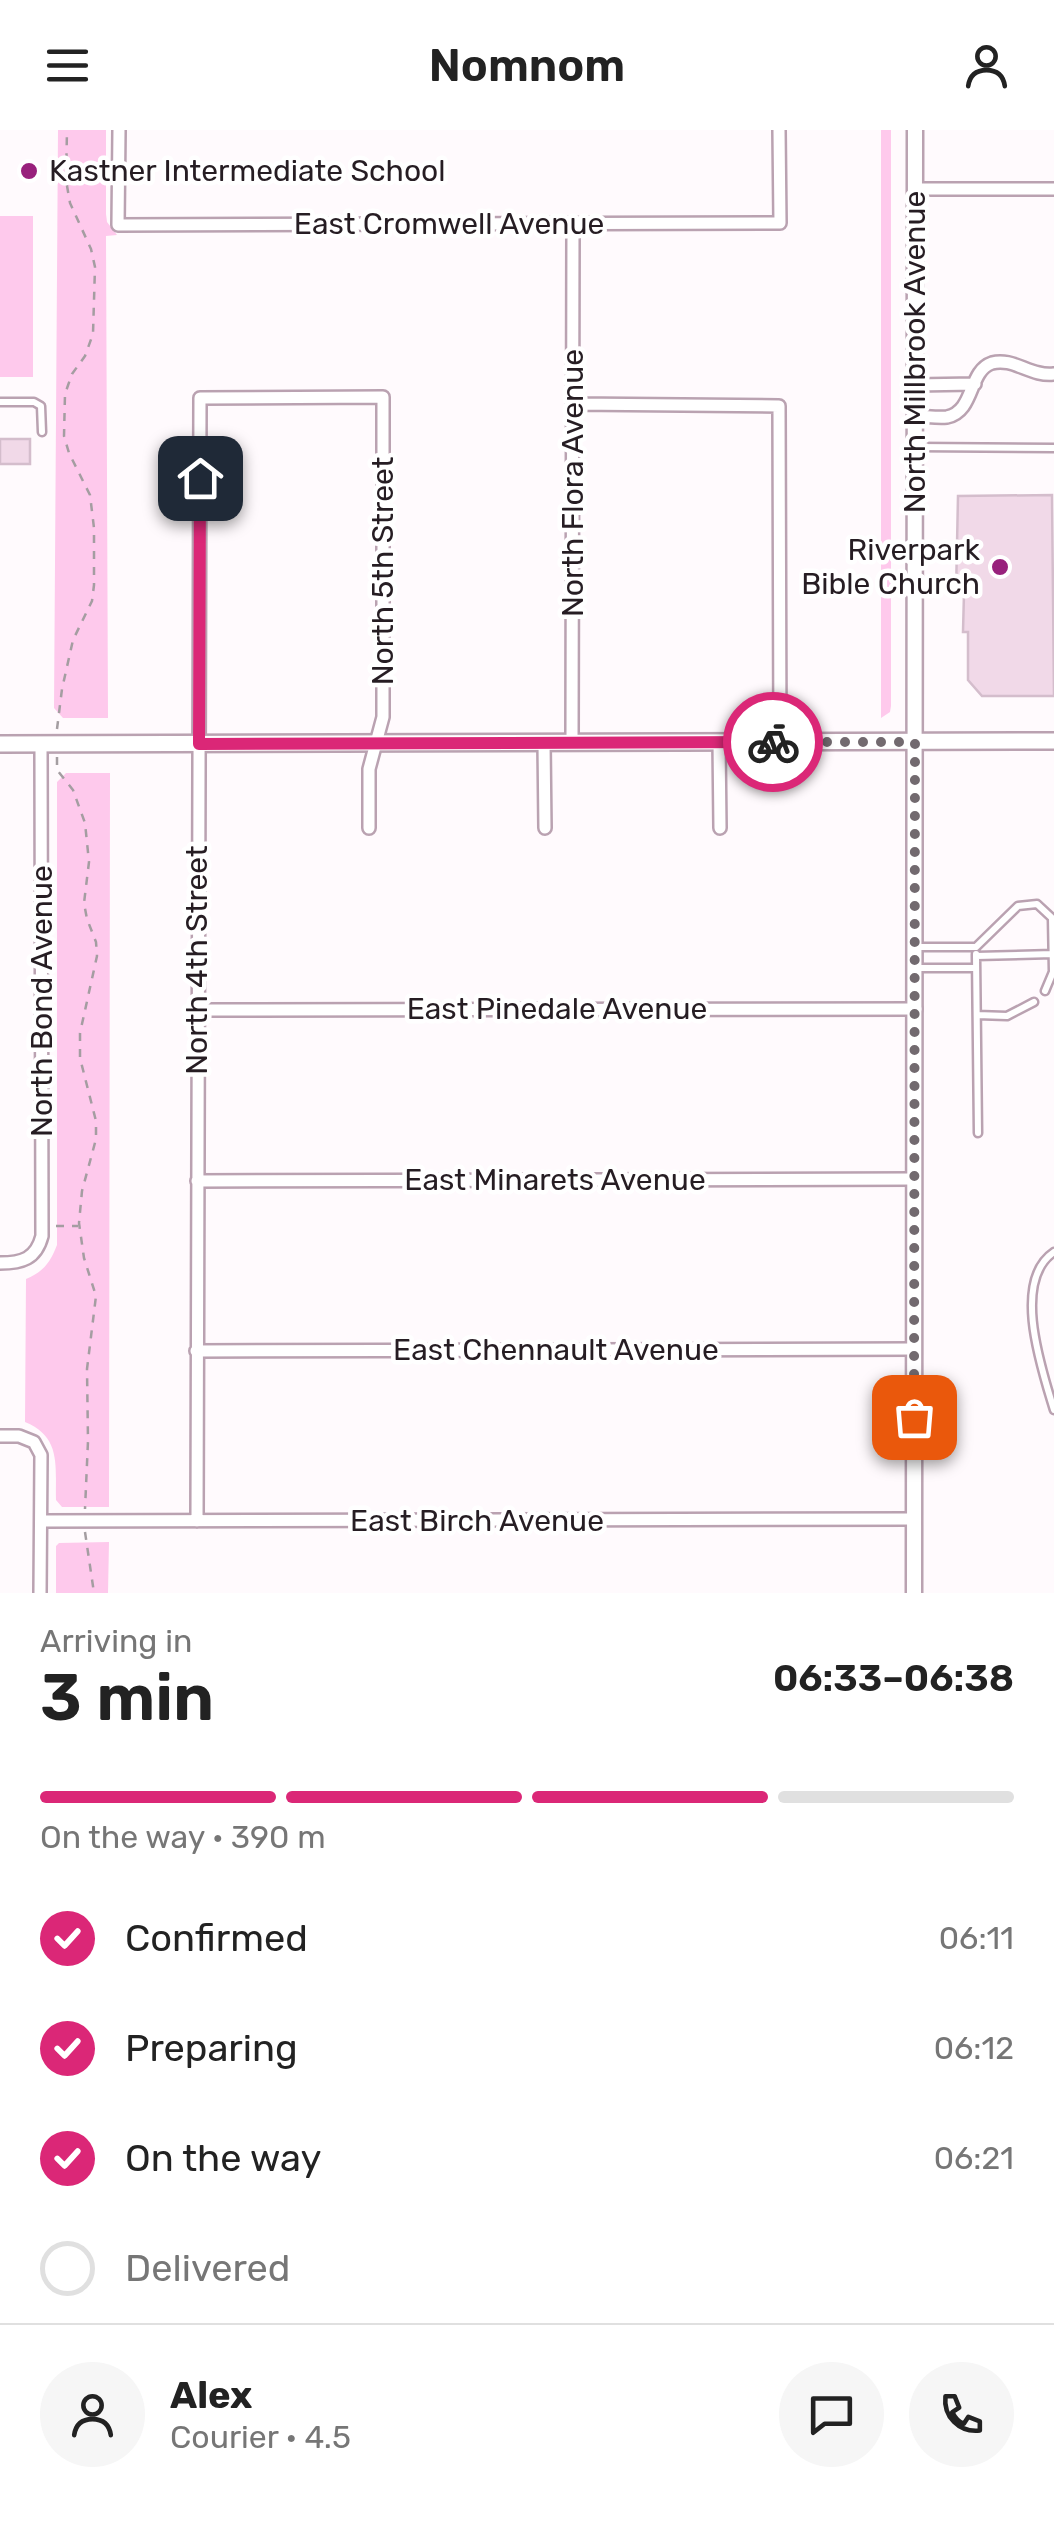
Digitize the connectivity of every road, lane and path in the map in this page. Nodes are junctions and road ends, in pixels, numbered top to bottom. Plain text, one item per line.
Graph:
1 (67, 130) edge
2 (119, 130) edge
3 (780, 130) edge
4 (914, 130) edge
5 (914, 189) junction
6 (1054, 189) edge
7 (572, 224) junction
8 (1054, 374) edge
9 (975, 384) junction
10 (915, 385) junction
11 (383, 397) joint
12 (0, 402) edge
13 (574, 404) junction
14 (915, 416) junction
15 (42, 432) dead end
16 (914, 447) junction
17 (1054, 448) edge
18 (57, 718) dead end
19 (1054, 740) edge
20 (718, 742) junction
21 (780, 742) junction
22 (915, 742) junction
23 (544, 743) junction
24 (572, 743) junction
25 (0, 744) edge
26 (40, 744) junction
27 (199, 744) junction
28 (376, 744) junction
29 (58, 770) dead end
30 (369, 828) dead end
31 (545, 828) dead end
32 (720, 828) dead end
33 (916, 947) junction
34 (976, 952) junction
35 (1053, 954) edge
36 (916, 968) junction
37 (976, 968) junction
38 (1045, 991) dead end
39 (1034, 1002) dead end
40 (916, 1009) junction
41 (197, 1010) junction
42 (977, 1016) junction
43 (978, 1133) dead end
44 (914, 1179) junction
45 (196, 1181) junction
46 (54, 1226) dead end
47 (80, 1226) junction
48 (1054, 1252) edge
49 (0, 1263) edge
50 (915, 1349) junction
51 (196, 1351) junction
52 (1054, 1410) edge
53 (0, 1436) edge
54 (914, 1519) junction
55 (40, 1521) junction
56 (85, 1521) junction
57 (196, 1522) junction
58 (40, 1593) edge
59 (94, 1593) edge
60 (914, 1593) edge

1 - 18 path
2 - 7 street, East Cromwell Avenue
3 - 7 street, East Cromwell Avenue
4 - 5 street, North Millbrook Avenue
5 - 6 street
5 - 10 street, North Millbrook Avenue
7 - 13 street, North Flora Avenue
8 - 9 street
9 - 10 street
9 - 14 street
10 - 14 street, North Millbrook Avenue
11 - 27 street, North 4th Street
11 - 28 street, North 5th Street
12 - 15 lane
13 - 21 street
13 - 24 street, North Flora Avenue
14 - 16 street, North Millbrook Avenue
16 - 17 lane
16 - 22 street, North Millbrook Avenue
19 - 22 main road
20 - 21 main road
20 - 24 main road
20 - 32 street
21 - 22 main road
22 - 33 street, North Millbrook Avenue
23 - 24 main road
23 - 28 main road
23 - 31 street
25 - 26 main road
26 - 27 main road
26 - 49 street, North Bond Avenue
27 - 28 main road
27 - 41 street, North 4th Street
28 - 30 street, North 5th Street
29 - 47 path
33 - 34 lane
33 - 36 street, North Millbrook Avenue
34 - 35 lane
34 - 35 lane
34 - 37 lane
35 - 38 lane
36 - 37 lane
36 - 40 street, North Millbrook Avenue
37 - 42 lane
39 - 42 lane
40 - 41 street, East Pinedale Avenue
40 - 44 street, North Millbrook Avenue
41 - 45 street, North 4th Street
42 - 43 lane
44 - 45 street, East Minarets Avenue
44 - 50 street, North Millbrook Avenue
45 - 51 street, North 4th Street
46 - 47 path
47 - 56 path
48 - 52 lane
50 - 51 street, East Chennault Avenue
50 - 54 street, North Millbrook Avenue
51 - 57 street, North 4th Street
53 - 55 street
54 - 57 street, East Birch Avenue
54 - 60 street, North Millbrook Avenue
55 - 56 street, East Birch Avenue
55 - 58 street
56 - 57 street, East Birch Avenue
56 - 59 path

